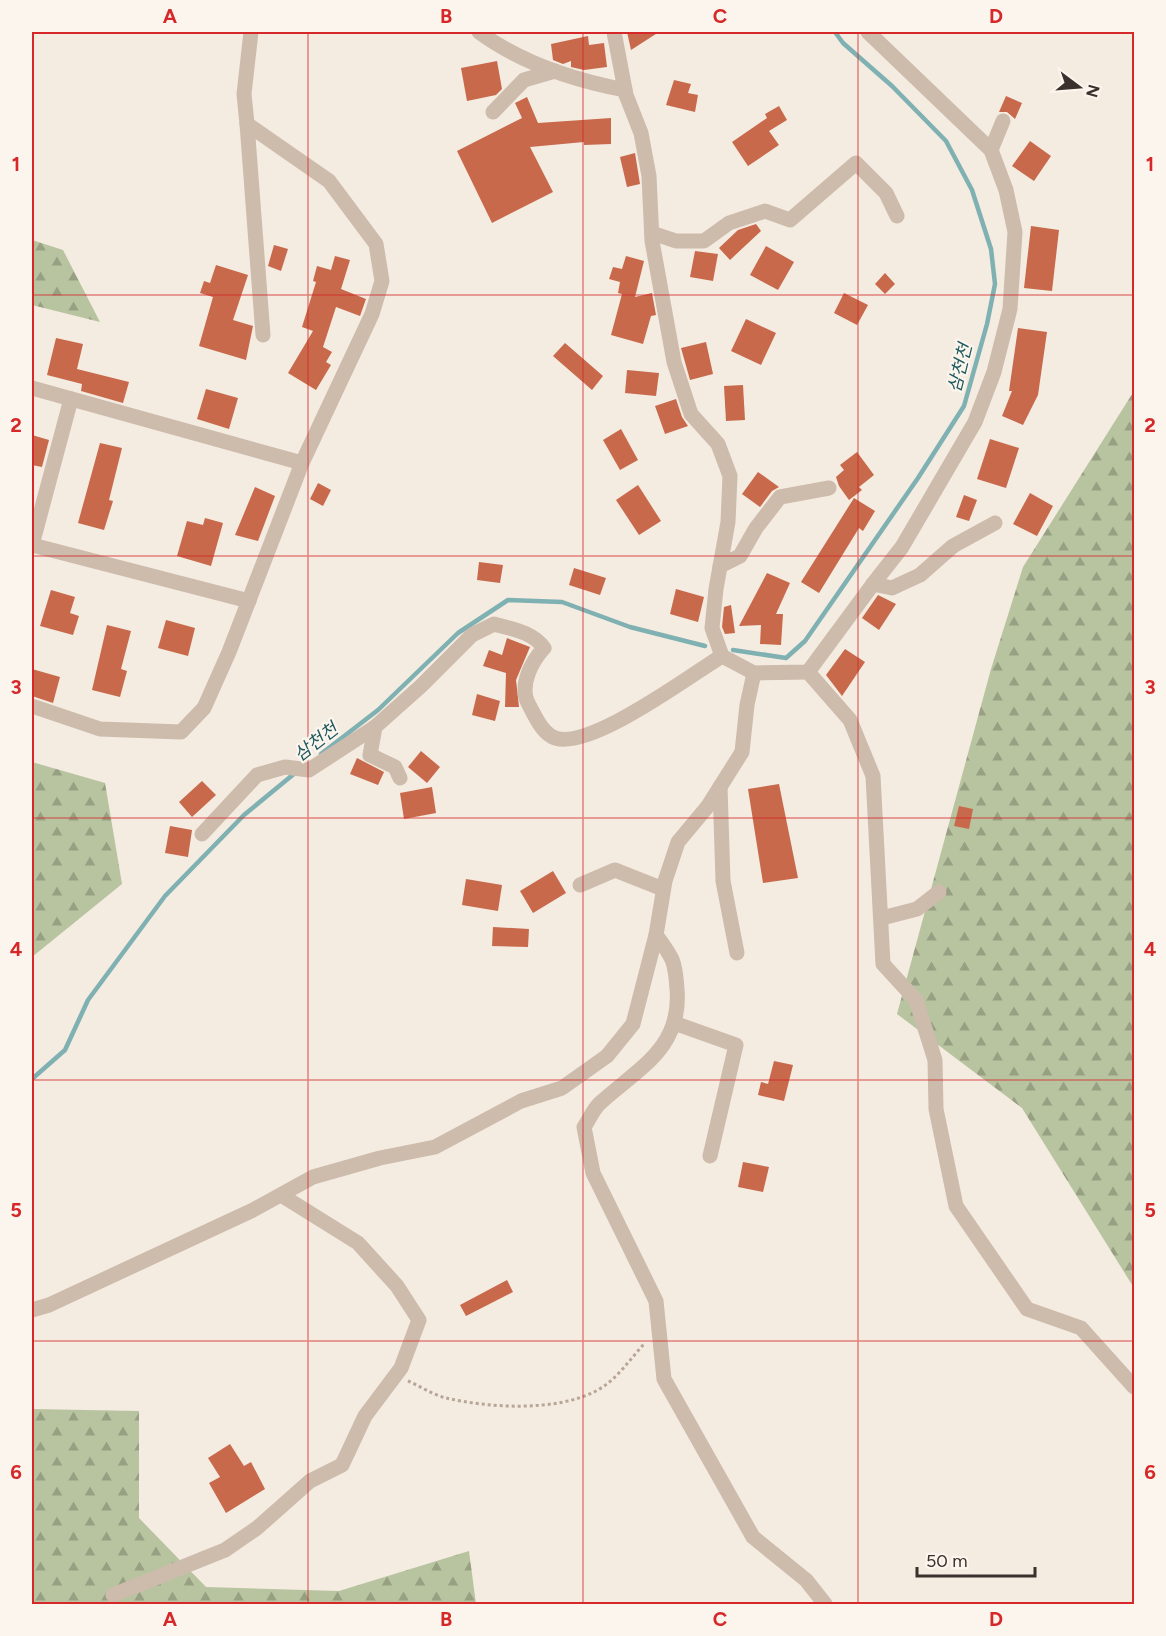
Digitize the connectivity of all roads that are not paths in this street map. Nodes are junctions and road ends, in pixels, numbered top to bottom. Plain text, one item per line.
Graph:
1 (251, 32) edge
2 (479, 32) edge
3 (614, 32) edge
4 (872, 33) edge
5 (555, 71) junction
6 (625, 90) junction
7 (493, 112) dead end
8 (1003, 121) dead end
9 (247, 124) junction
10 (991, 150) junction
11 (897, 216) dead end
12 (652, 233) junction
13 (263, 335) dead end
14 (32, 388) edge
15 (71, 399) junction
16 (302, 463) junction
17 (829, 488) dead end
18 (995, 524) dead end
19 (32, 545) edge
20 (720, 566) junction
21 (873, 584) junction
22 (249, 601) junction
23 (722, 657) junction
24 (807, 672) junction
25 (754, 673) junction
26 (32, 706) edge
27 (375, 727) junction
28 (400, 778) dead end
29 (720, 787) junction
30 (202, 834) dead end
31 (580, 885) dead end
32 (663, 889) junction
33 (939, 892) dead end
34 (882, 918) junction
35 (656, 935) junction
36 (737, 953) dead end
37 (674, 1023) junction
38 (710, 1156) dead end
39 (281, 1195) junction
40 (32, 1310) edge
41 (1134, 1387) edge
42 (113, 1596) dead end
43 (825, 1605) edge

1 - 9 street
2 - 5 street
3 - 6 street
4 - 10 street
5 - 6 street
5 - 7 street
6 - 12 street
8 - 10 street
9 - 13 street
9 - 16 street
10 - 21 street
11 - 12 street
12 - 20 street
14 - 15 street
15 - 16 street
15 - 19 street
16 - 22 street
17 - 20 street
18 - 21 street
19 - 22 street
20 - 23 street
21 - 24 street
22 - 26 street
23 - 25 street
23 - 27 street
24 - 25 street
24 - 34 street
25 - 29 street
27 - 28 street
27 - 30 street
29 - 32 street
29 - 36 street
31 - 32 street
32 - 35 street
33 - 34 street
34 - 41 street
35 - 37 street
35 - 39 street
37 - 38 street
37 - 43 street
39 - 40 street
39 - 42 street

